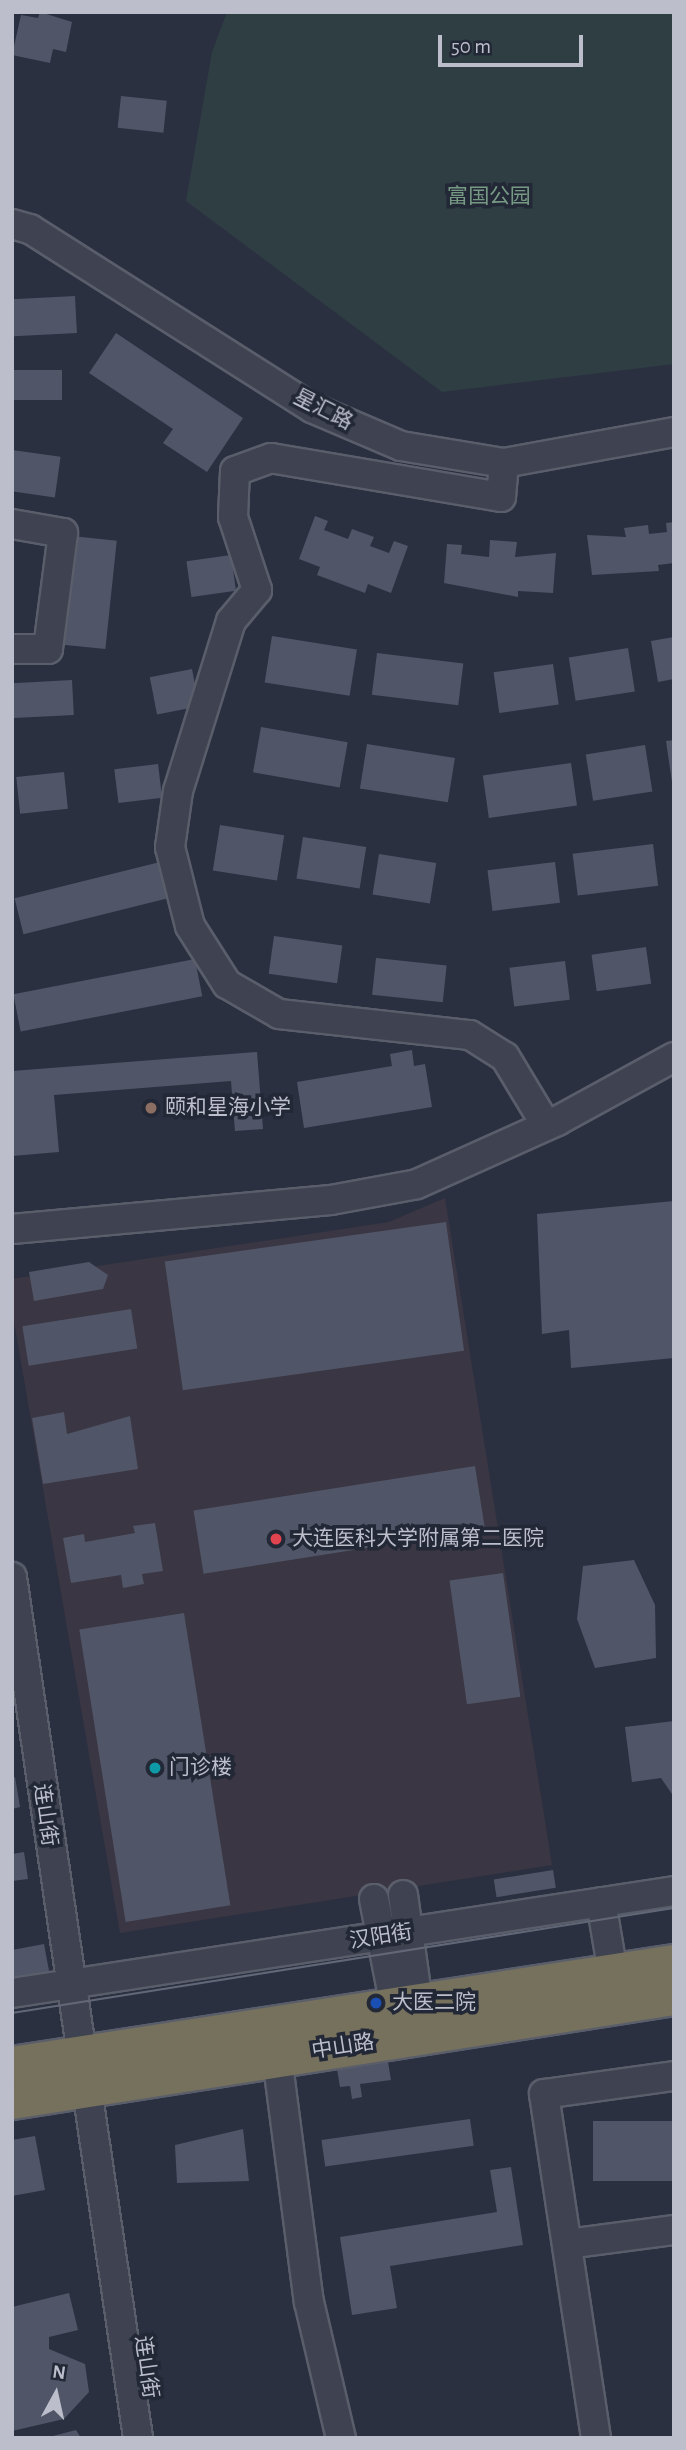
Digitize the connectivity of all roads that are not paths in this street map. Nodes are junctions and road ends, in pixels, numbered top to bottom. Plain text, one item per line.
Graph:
1 (12, 224) edge
2 (674, 432) edge
3 (505, 464) junction
4 (12, 524) edge
5 (12, 649) edge
6 (674, 1057) edge
7 (546, 1125) junction
8 (12, 1229) edge
9 (12, 1577) edge
10 (24, 1747) edge
11 (674, 1891) edge
12 (403, 1895) dead end
13 (374, 1899) dead end
14 (601, 1902) junction
15 (395, 1934) junction
16 (674, 1964) edge
17 (613, 1973) junction
18 (78, 1982) junction
19 (12, 1993) edge
20 (674, 1996) edge
21 (407, 2005) junction
22 (277, 2057) junction
23 (12, 2066) edge
24 (92, 2075) junction
25 (674, 2076) edge
26 (12, 2100) edge
27 (674, 2230) edge
28 (567, 2244) junction
29 (138, 2438) edge
30 (157, 2438) edge
31 (341, 2438) edge
32 (596, 2438) edge

1 - 3 street, 星汇路
2 - 3 street, 星汇路
3 - 7 street
4 - 5 street
6 - 7 street
7 - 8 street
9 - 10 street, 连山街
10 - 18 street, 连山街
11 - 14 street, 汉阳街
12 - 15 street
13 - 15 street
14 - 15 street, 汉阳街
14 - 17 street
15 - 18 street, 汉阳街
15 - 21 street
16 - 17 highway, 中山路
17 - 21 highway, 中山路
18 - 19 street, 汉阳街
18 - 24 street, 连山街
20 - 22 highway, 中山路
21 - 24 highway, 中山路
22 - 24 highway, 中山路
22 - 31 street
23 - 24 highway, 中山路
24 - 26 highway, 中山路
24 - 29 street, 连山街
24 - 30 street, 连山街
25 - 28 street
27 - 28 street
28 - 32 street

